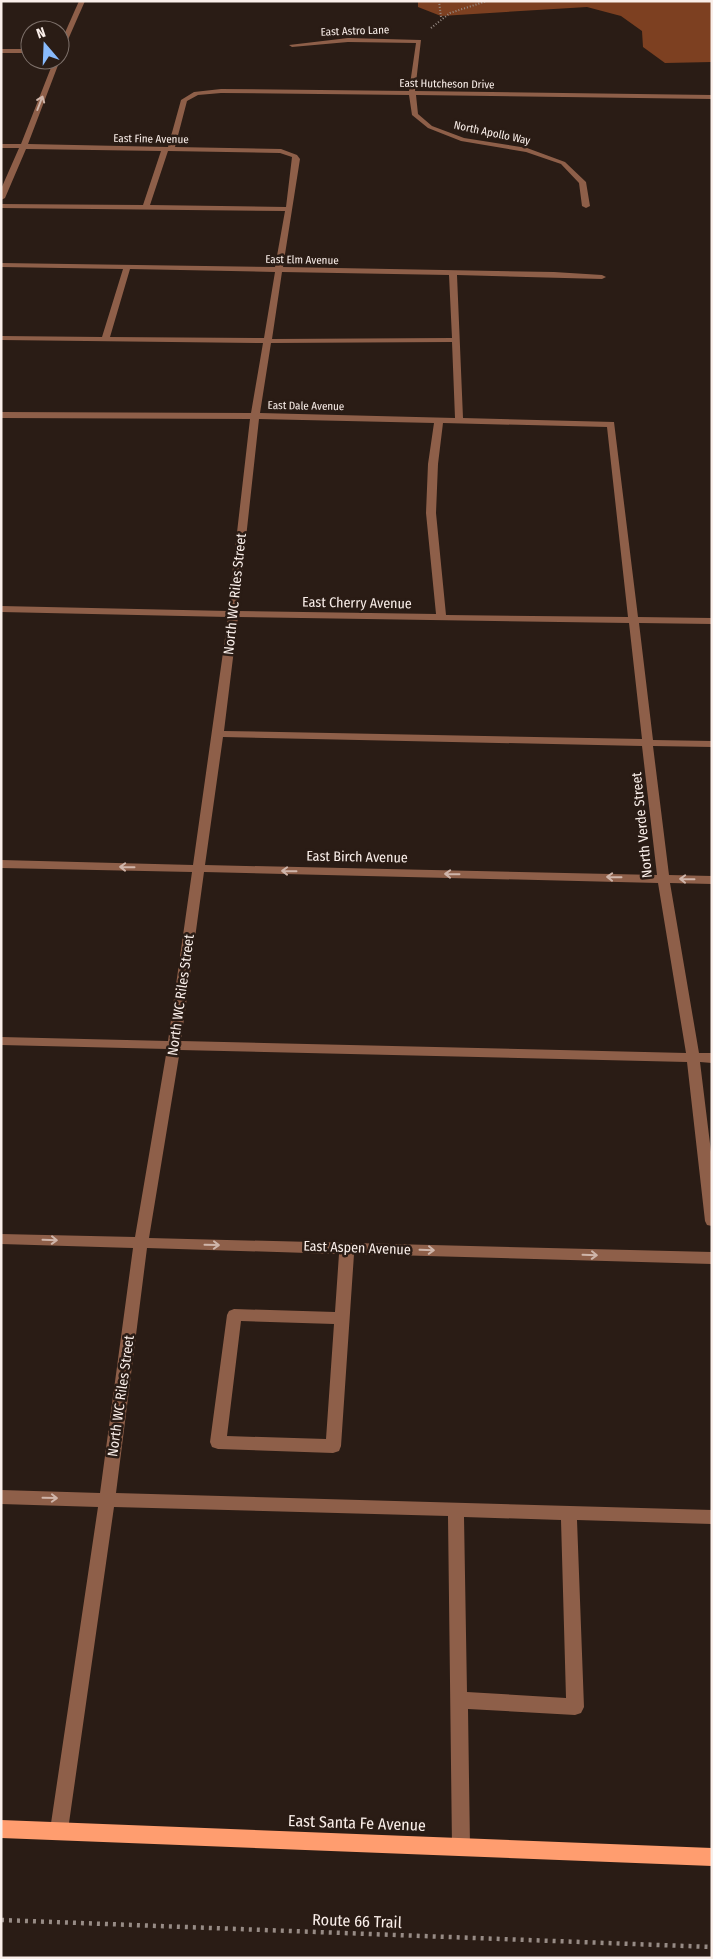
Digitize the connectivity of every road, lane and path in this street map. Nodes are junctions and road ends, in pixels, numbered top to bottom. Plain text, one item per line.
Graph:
1 (82, 1) edge
2 (439, 1) edge
3 (487, 1) edge
4 (70, 28) edge
5 (419, 41) joint
6 (292, 45) dead end
7 (1, 51) edge
8 (20, 51) edge
9 (52, 70) edge
10 (412, 93) junction
11 (712, 97) edge
12 (1, 146) edge
13 (24, 146) junction
14 (168, 149) junction
15 (296, 159) joint
16 (1, 198) edge
17 (1, 206) edge
18 (586, 206) dead end
19 (146, 208) junction
20 (289, 209) junction
21 (1, 265) edge
22 (128, 268) junction
23 (278, 270) junction
24 (453, 273) junction
25 (602, 278) dead end
26 (1, 338) edge
27 (105, 339) junction
28 (456, 340) junction
29 (268, 341) junction
30 (1, 415) edge
31 (255, 416) junction
32 (439, 419) junction
33 (459, 420) junction
34 (611, 424) joint
35 (1, 609) edge
36 (234, 614) junction
37 (441, 618) junction
38 (635, 620) junction
39 (712, 621) edge
40 (218, 734) junction
41 (648, 743) junction
42 (712, 744) edge
43 (1, 864) edge
44 (199, 869) junction
45 (663, 878) junction
46 (712, 880) edge
47 (1, 1041) edge
48 (174, 1046) junction
49 (693, 1058) junction
50 (712, 1058) edge
51 (712, 1221) edge
52 (1, 1239) edge
53 (141, 1243) junction
54 (346, 1248) junction
55 (712, 1258) edge
56 (341, 1318) junction
57 (1, 1497) edge
58 (107, 1500) junction
59 (456, 1509) junction
60 (569, 1513) junction
61 (712, 1517) edge
62 (460, 1700) junction
63 (1, 1829) edge
64 (59, 1830) junction
65 (462, 1847) junction
66 (712, 1857) edge
67 (1, 1920) edge
68 (712, 1947) edge

1 - 4 street
2 - 3 path
5 - 6 street, East Astro Lane
5 - 10 street, North Apollo Way
7 - 8 street
13 -> 9 street
10 - 11 street, East Hutcheson Drive
10 - 14 street, East Hutcheson Drive
10 - 18 street, North Apollo Way
12 - 13 street, East Fine Avenue
13 - 14 street, East Fine Avenue
13 - 16 street
14 - 15 street, East Fine Avenue
14 - 19 street
15 - 20 street, North WC Riles Street
17 - 19 street
19 - 20 street
20 - 23 street, North WC Riles Street
21 - 22 street, East Elm Avenue
22 - 23 street, East Elm Avenue
22 - 27 street
23 - 24 street, East Elm Avenue
23 - 29 street, North WC Riles Street
24 - 25 street, East Elm Avenue
24 - 28 street
26 - 27 street
27 - 29 street
28 - 29 street
28 - 33 street
29 - 31 street, North WC Riles Street
30 - 31 street, East Dale Avenue
31 - 32 street, East Dale Avenue
31 - 36 street, North WC Riles Street
32 - 33 street, East Dale Avenue
32 - 37 street
33 - 34 street, East Dale Avenue
34 - 38 street, North Verde Street
35 - 36 street, East Cherry Avenue
36 - 37 street, East Cherry Avenue
36 - 40 street, North WC Riles Street
37 - 38 street, East Cherry Avenue
38 - 39 street, East Cherry Avenue
38 - 41 street, North Verde Street
40 - 41 street
40 - 44 street, North WC Riles Street
41 - 42 street
41 - 45 street, North Verde Street
44 -> 43 street, East Birch Avenue
45 -> 44 street, East Birch Avenue
44 - 48 street, North WC Riles Street
46 -> 45 street, East Birch Avenue
45 - 49 street, North Verde Street
47 - 48 street
48 - 49 street
48 - 53 street, North WC Riles Street
49 - 50 street
49 - 51 street, North Verde Street
52 -> 53 street, East Aspen Avenue
53 -> 54 street, East Aspen Avenue
53 - 58 street, North WC Riles Street
54 -> 55 street, East Aspen Avenue
54 - 56 street
56 - 56 street
57 -> 58 street
58 - 59 street
58 - 64 street, North WC Riles Street
59 - 60 street
59 - 62 street
60 - 61 street
60 - 62 street
62 - 65 street
63 - 64 main road, East Santa Fe Avenue
64 - 65 main road, East Santa Fe Avenue
65 - 66 main road, East Santa Fe Avenue
67 - 68 path, Route 66 Trail

